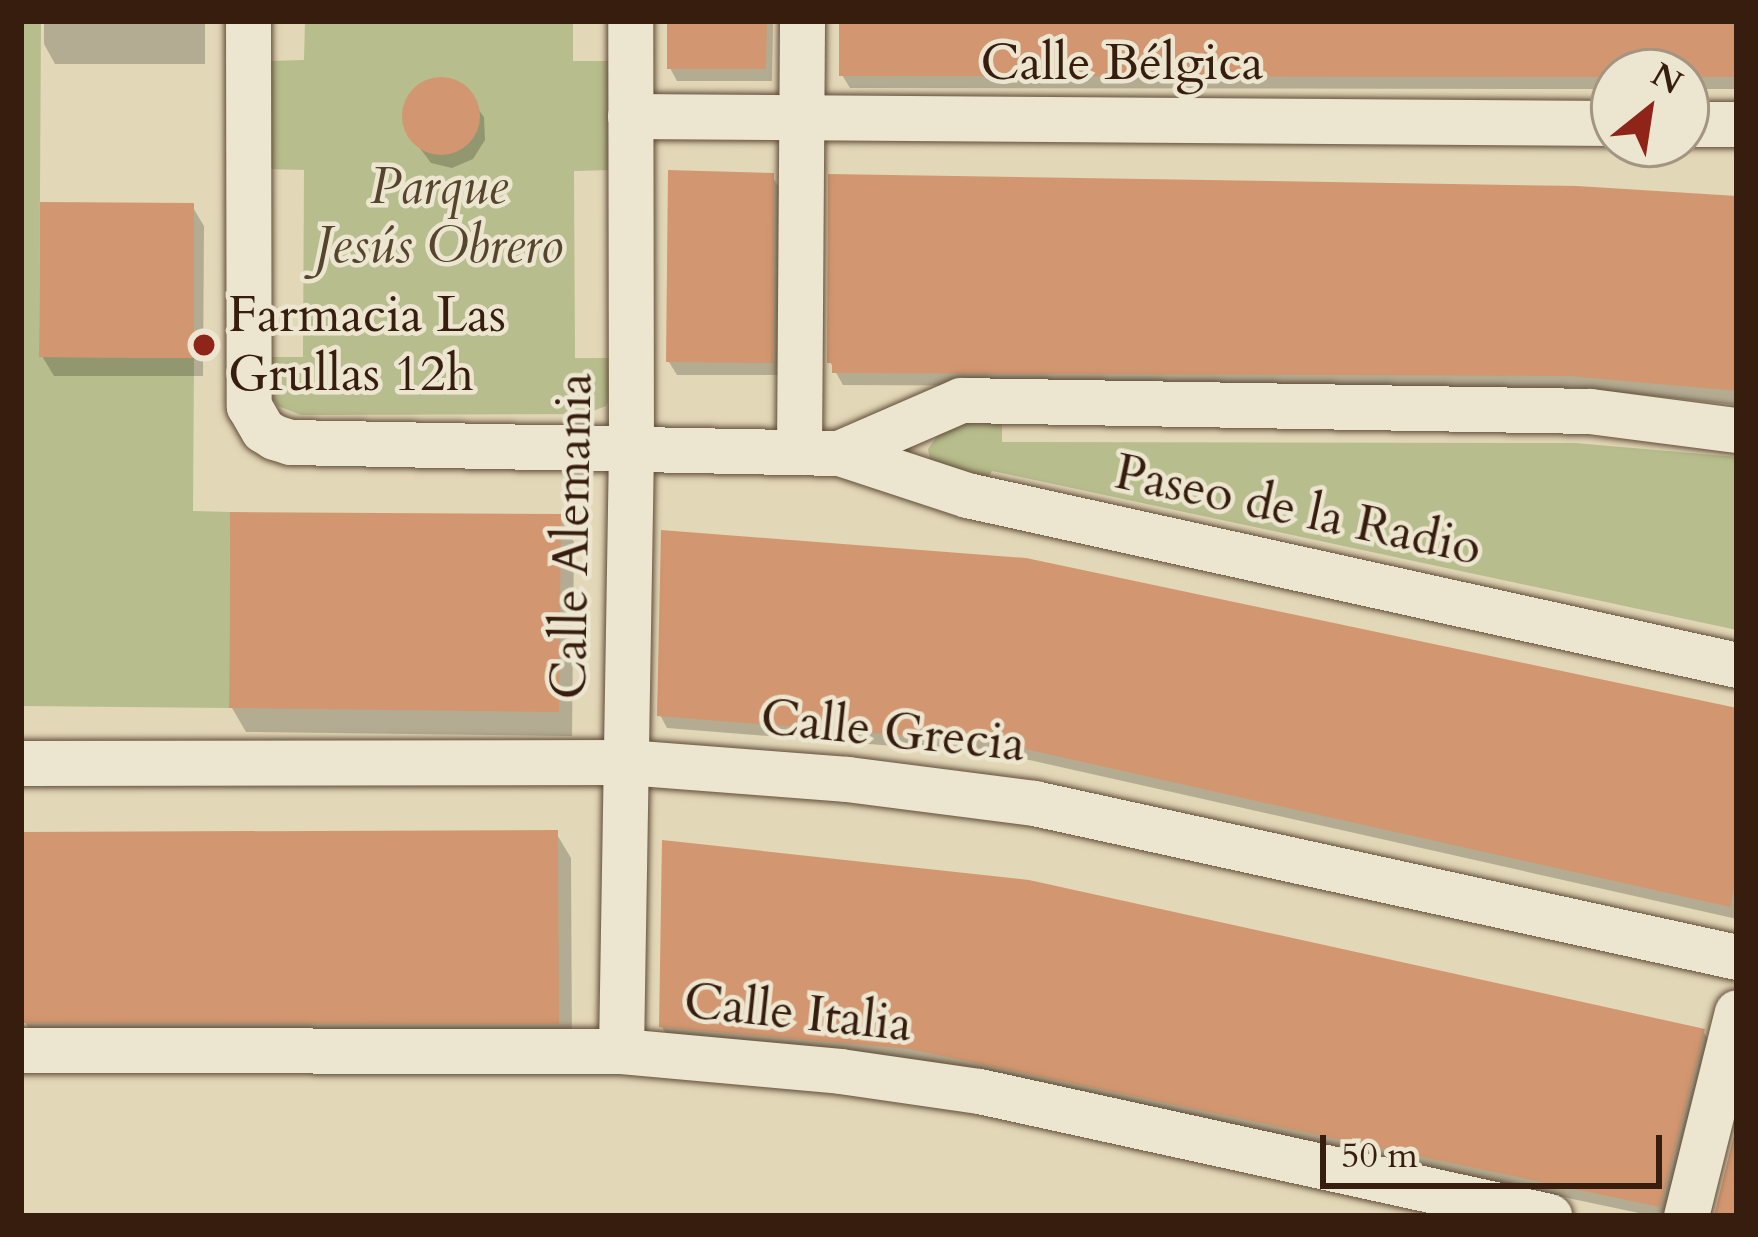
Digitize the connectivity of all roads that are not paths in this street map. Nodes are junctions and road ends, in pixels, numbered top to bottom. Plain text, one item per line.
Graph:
1 (248, 21) edge
2 (630, 21) edge
3 (802, 21) edge
4 (630, 116) junction
5 (801, 118) junction
6 (1590, 123) edge
7 (922, 417) junction
8 (1737, 430) edge
9 (631, 450) junction
10 (819, 453) junction
11 (926, 483) junction
12 (1737, 665) edge
13 (626, 762) junction
14 (21, 763) edge
15 (1737, 957) edge
16 (1737, 1012) edge
17 (21, 1050) edge
18 (621, 1052) junction
19 (1549, 1216) edge
20 (1686, 1216) edge

1 - 9 street, Paseo de la Radio
2 - 4 street, Calle Alemania
3 - 5 street
4 - 5 street, Calle Bélgica
4 - 9 street, Calle Alemania
5 - 6 street, Calle Bélgica
5 - 10 street
7 - 8 street, Paseo de la Radio
7 - 10 street, Paseo de la Radio
7 - 11 street
9 - 10 street, Paseo de la Radio
9 - 13 street, Calle Alemania
10 - 11 street, Paseo de la Radio
11 - 12 street, Paseo de la Radio
13 - 14 street, Calle Grecia
13 - 15 street, Calle Grecia
13 - 18 street, Calle Alemania
16 - 20 street
17 - 18 street, Calle Italia
18 - 19 street, Calle Italia

